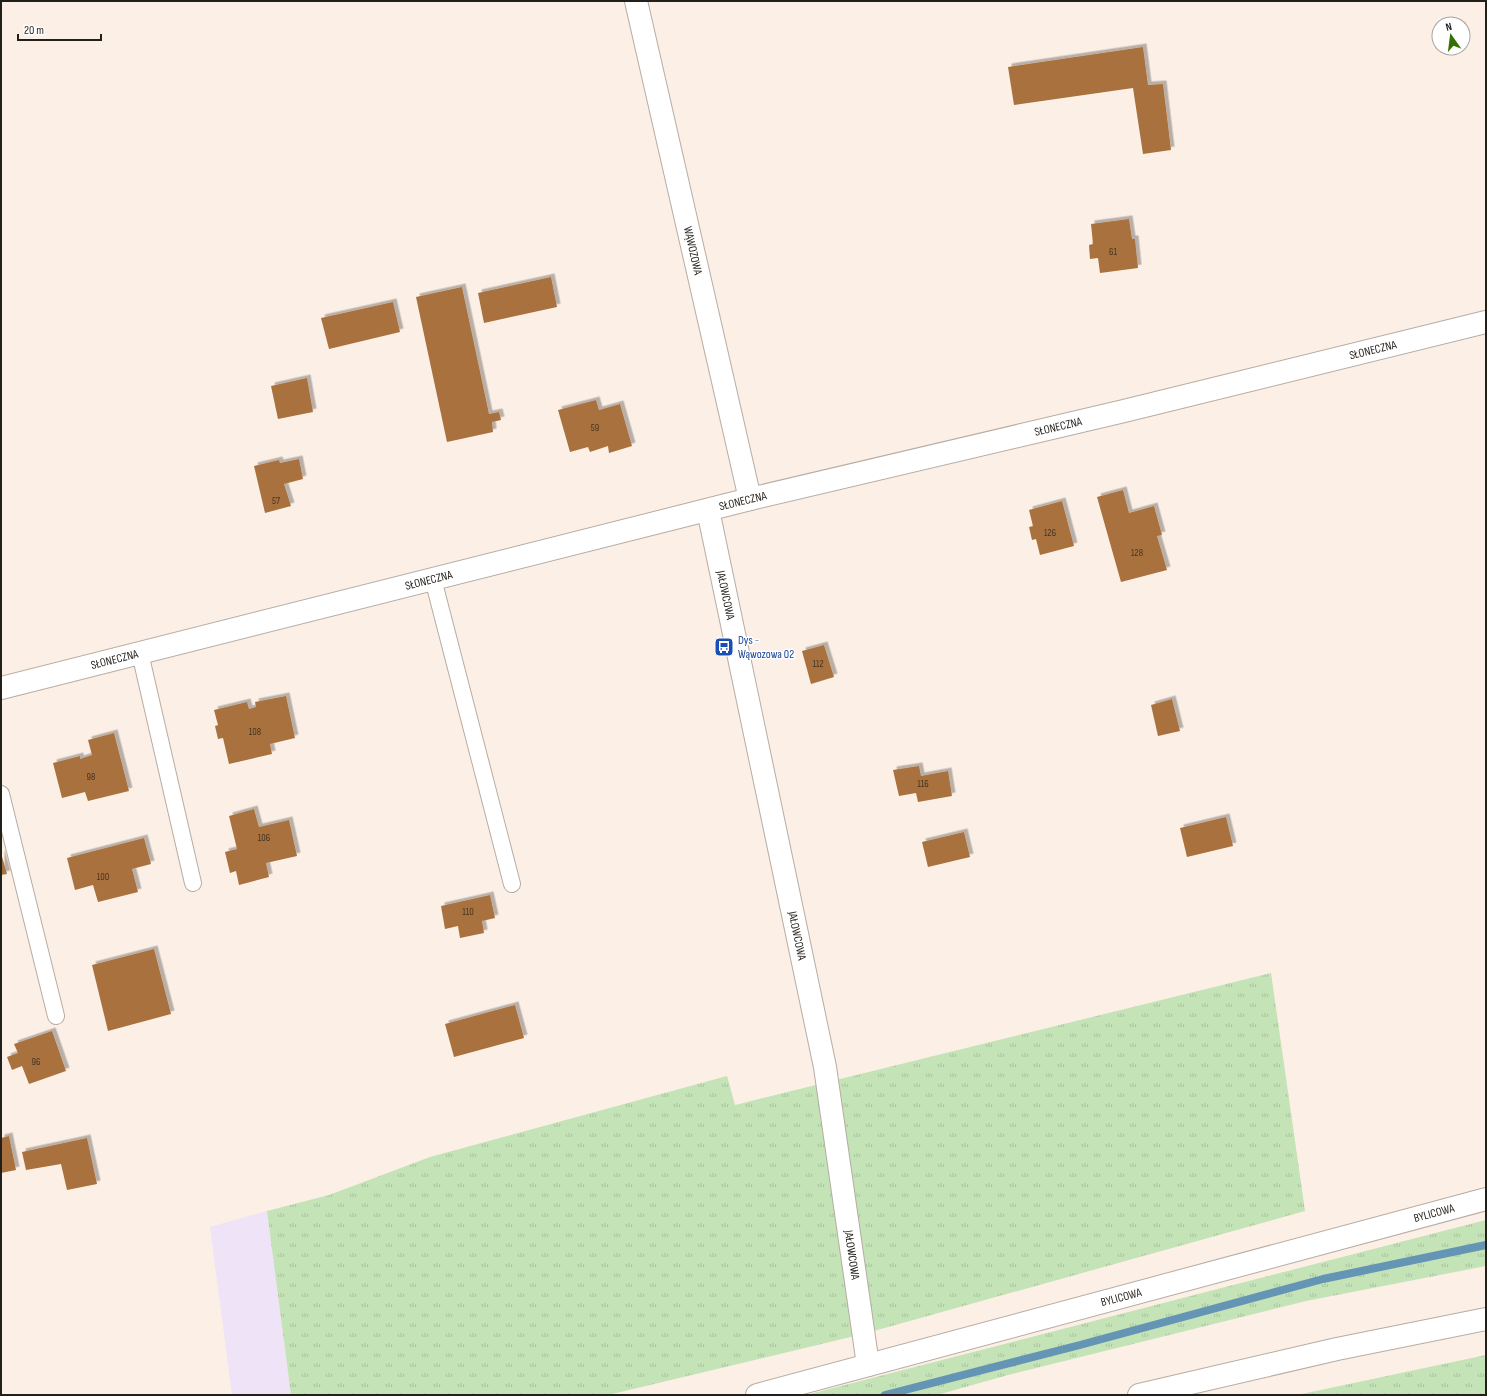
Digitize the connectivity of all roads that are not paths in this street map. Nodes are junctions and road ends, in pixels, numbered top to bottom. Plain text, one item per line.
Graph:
1 (636, 1) edge
2 (1486, 322) edge
3 (750, 499) junction
4 (708, 510) junction
5 (433, 579) junction
6 (140, 653) junction
7 (1, 688) edge
8 (1, 794) edge
9 (193, 882) dead end
10 (512, 884) dead end
11 (56, 1016) dead end
12 (1486, 1199) edge
13 (1486, 1319) edge
14 (868, 1365) junction
15 (757, 1395) edge
16 (1138, 1395) edge

1 - 3 main road, WĄWOZOWA
2 - 3 main road, SŁONECZNA
3 - 4 main road, SŁONECZNA
4 - 5 main road, SŁONECZNA
4 - 14 main road, JAŁOWCOWA
5 - 6 main road, SŁONECZNA
5 - 10 lane
6 - 7 main road, SŁONECZNA
6 - 9 lane
8 - 11 lane
12 - 14 main road, BYLICOWA
13 - 16 main road
14 - 15 main road, BYLICOWA

